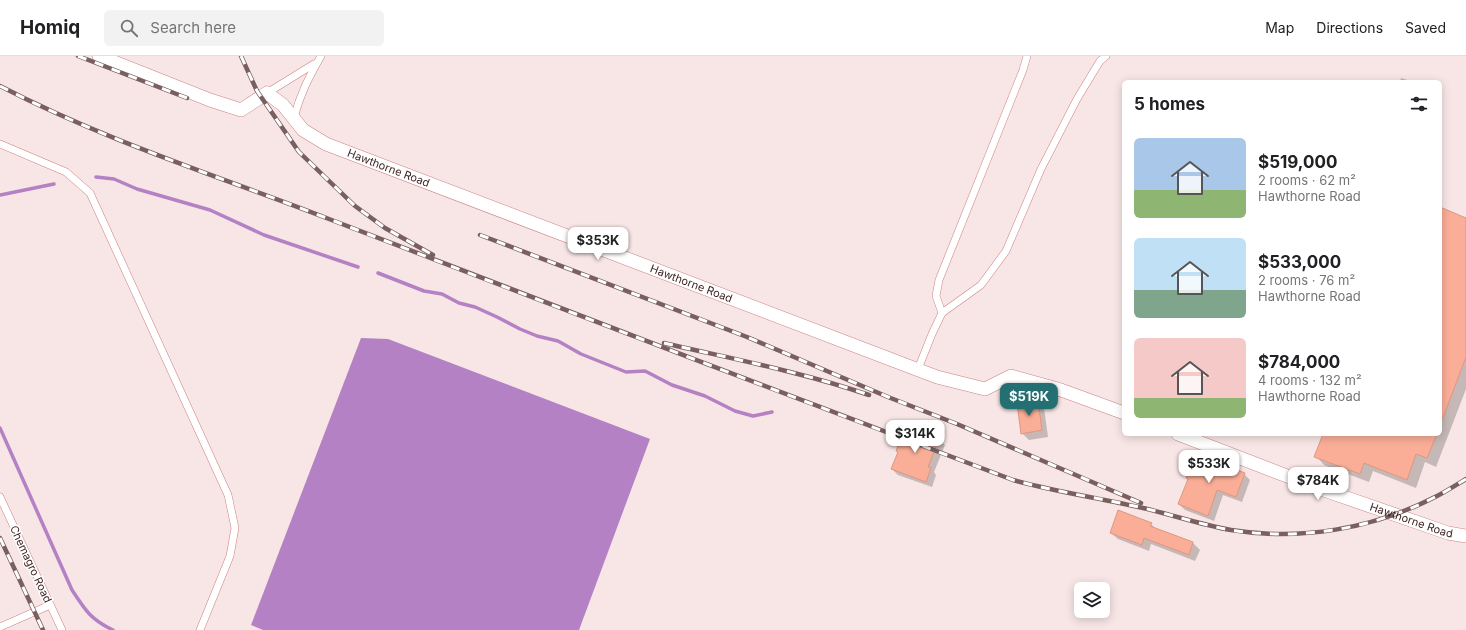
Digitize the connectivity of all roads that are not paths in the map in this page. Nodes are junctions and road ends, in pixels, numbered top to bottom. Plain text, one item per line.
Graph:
1 (100, 56) edge
2 (1027, 56) edge
3 (1106, 56) edge
4 (319, 59) edge
5 (267, 93) junction
6 (294, 118) junction
7 (0, 144) edge
8 (942, 313) junction
9 (918, 369) junction
10 (1122, 412) edge
11 (1183, 436) edge
12 (0, 497) edge
13 (1466, 536) edge
14 (50, 605) junction
15 (0, 627) edge
16 (62, 630) edge
17 (200, 630) edge

1 - 5 street
2 - 8 lane
3 - 8 lane
4 - 5 lane
4 - 6 lane
5 - 6 street, Hawthorne Road
6 - 9 street, Hawthorne Road
7 - 17 lane
8 - 9 lane
9 - 10 street, Hawthorne Road
11 - 13 street, Hawthorne Road
12 - 14 lane, Chemagro Road
14 - 15 lane
14 - 16 lane, Chemagro Road

